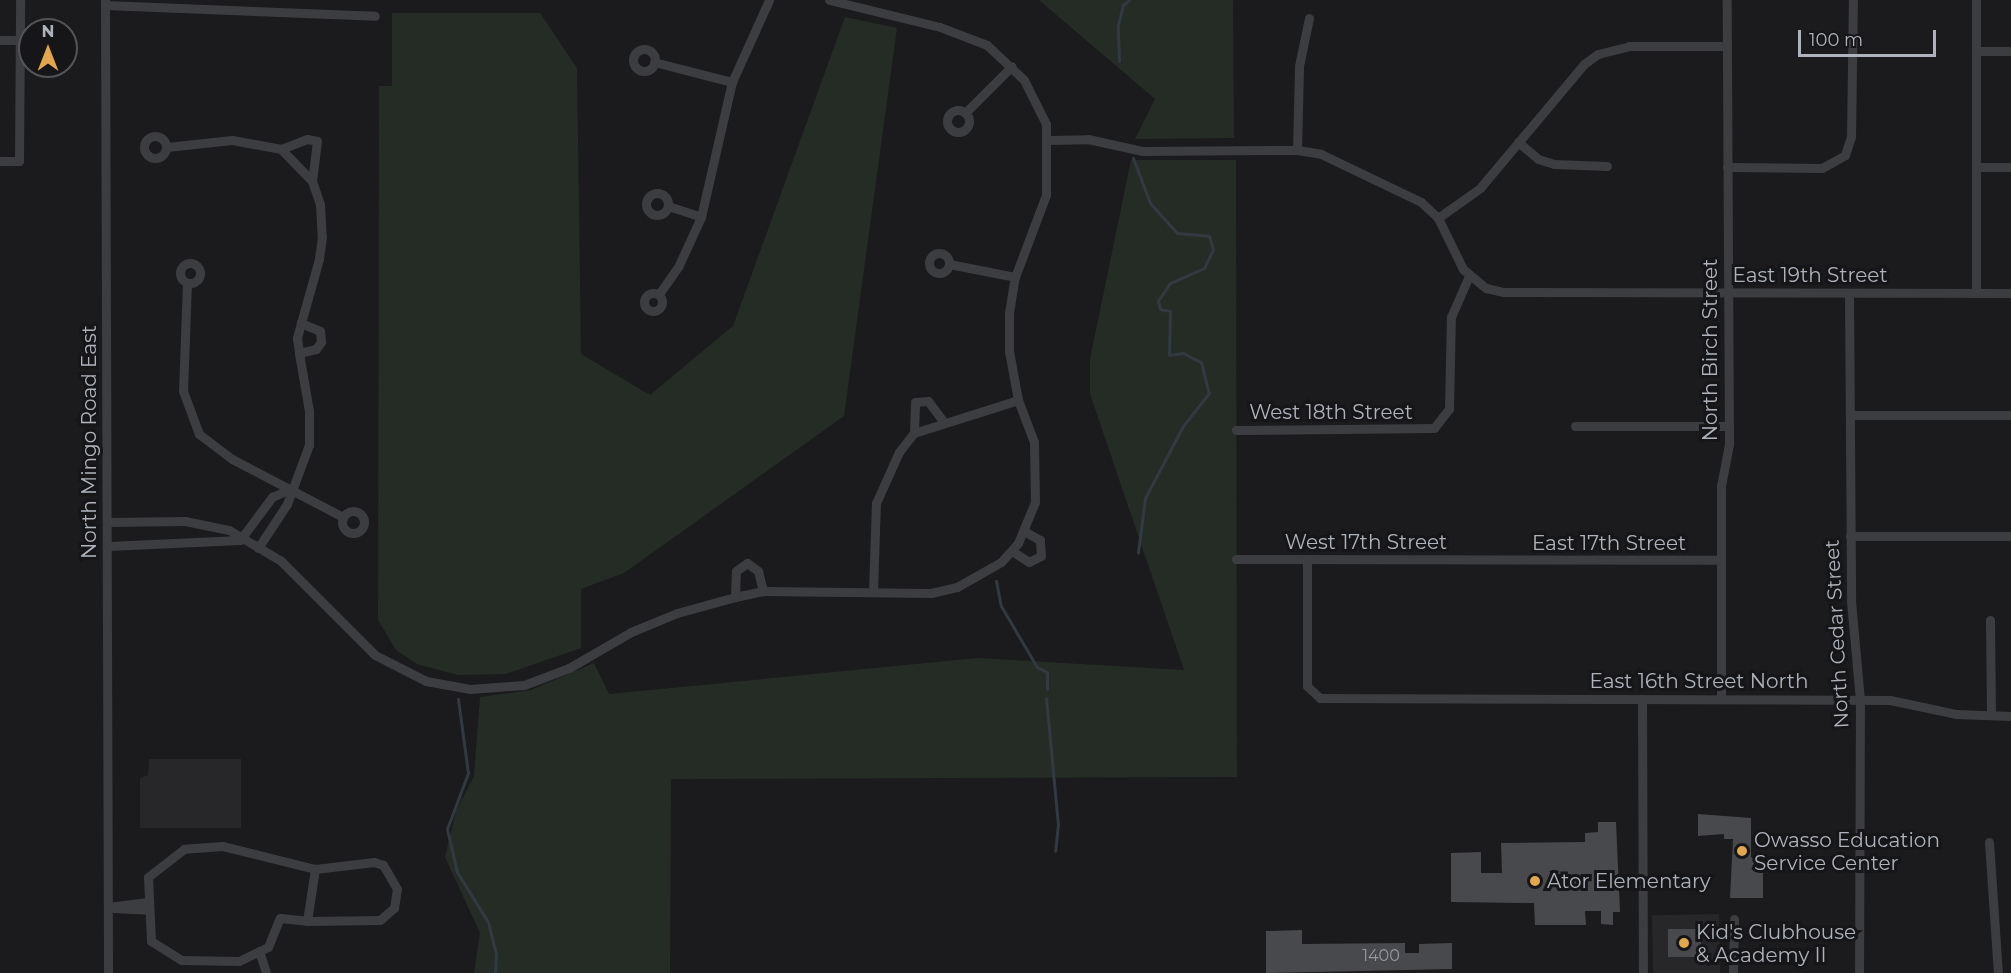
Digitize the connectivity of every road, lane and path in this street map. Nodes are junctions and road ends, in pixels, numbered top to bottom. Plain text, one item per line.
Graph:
1 (20, 0) edge
2 (770, 0) edge
3 (829, 0) edge
4 (1727, 0) edge
5 (1852, 0) edge
6 (1976, 0) edge
7 (105, 3) edge
8 (375, 16) dead end
9 (20, 18) edge
10 (1309, 18) dead end
11 (0, 40) edge
12 (18, 40) edge
13 (1727, 46) junction
14 (1976, 51) junction
15 (2011, 51) edge
16 (654, 62) dead end
17 (1012, 66) junction
18 (20, 78) edge
19 (732, 82) junction
20 (965, 113) dead end
21 (1049, 140) junction
22 (1518, 142) junction
23 (167, 147) dead end
24 (281, 149) junction
25 (1297, 150) junction
26 (0, 161) edge
27 (1607, 166) dead end
28 (1727, 167) junction
29 (1976, 167) junction
30 (2011, 167) edge
31 (312, 182) junction
32 (668, 206) dead end
33 (701, 217) junction
34 (1438, 218) junction
35 (949, 264) dead end
36 (1469, 276) junction
37 (1016, 277) junction
38 (187, 283) dead end
39 (1728, 293) junction
40 (1849, 293) junction
41 (1976, 293) junction
42 (2011, 293) edge
43 (659, 294) dead end
44 (301, 323) junction
45 (299, 353) junction
46 (1018, 400) junction
47 (1850, 415) junction
48 (2011, 415) edge
49 (943, 422) junction
50 (1575, 426) dead end
51 (1729, 426) junction
52 (1236, 430) dead end
53 (915, 433) junction
54 (292, 488) junction
55 (343, 517) dead end
56 (108, 522) junction
57 (1024, 531) junction
58 (1850, 536) junction
59 (2011, 536) edge
60 (240, 540) junction
61 (108, 546) junction
62 (258, 548) junction
63 (1011, 551) junction
64 (1236, 559) dead end
65 (1307, 559) junction
66 (1721, 560) junction
67 (1497, 561) joint
68 (763, 591) junction
69 (873, 592) junction
70 (735, 597) junction
71 (1990, 620) dead end
72 (1642, 699) junction
73 (1721, 699) junction
74 (1860, 699) junction
75 (1991, 715) junction
76 (2011, 716) edge
77 (1989, 842) dead end
78 (315, 869) junction
79 (148, 906) junction
80 (108, 907) junction
81 (1734, 919) dead end
82 (307, 921) junction
83 (260, 951) junction
84 (108, 973) edge
85 (266, 973) edge
86 (1643, 973) edge
87 (1733, 973) edge
88 (1859, 973) edge
89 (1998, 973) edge

1 - 9 street
2 - 19 street
3 - 17 street
4 - 13 street, North Birch Street
5 - 28 street
6 - 14 street
7 - 8 street
7 - 56 street, North Mingo Road East
10 - 25 street
11 - 12 street
13 - 22 street
13 - 28 street, North Birch Street
14 - 15 street
14 - 29 street
16 - 19 street
17 - 20 street
17 - 21 street
18 - 26 street
19 - 33 street
21 - 25 street
21 - 37 street
22 - 27 street
22 - 34 street
23 - 24 street
24 - 31 street
24 - 31 street
25 - 34 street
28 - 39 street, North Birch Street
29 - 30 street
29 - 41 street
31 - 44 street
32 - 33 street
33 - 43 street
34 - 36 street
35 - 37 street
36 - 39 street, East 19th Street
36 - 52 street, West 18th Street
37 - 46 street
38 - 54 street
39 - 40 street, East 19th Street
39 - 51 street, North Birch Street
40 - 41 street, East 19th Street
40 - 47 street, North Cedar Street
41 - 42 street, East 19th Street
44 - 45 street
44 - 45 street
45 - 54 street
46 - 49 street
46 - 57 street
47 - 48 street
47 - 58 street, North Cedar Street
49 - 53 street
49 - 53 street
50 - 51 street
51 - 66 street, North Birch Street
53 - 69 street
54 - 55 street
54 - 60 street
54 - 62 street
56 - 60 street
56 - 61 street, North Mingo Road East
57 - 63 street
57 - 63 street
58 - 59 street
58 - 74 street, North Cedar Street
60 - 61 street
60 - 62 street
61 - 80 street, North Mingo Road East
62 - 70 street
63 - 69 street
64 - 65 street, West 17th Street
65 - 67 street, West 17th Street
65 - 72 street, East 16th Street North
66 - 67 street, East 17th Street
66 - 73 street, North Birch Street
68 - 69 street
68 - 70 street
68 - 70 street
71 - 75 street
72 - 73 street, East 16th Street North
72 - 86 street
73 - 74 street, East 16th Street North
74 - 75 street, East 16th Street North
74 - 88 street, North Cedar Street
75 - 76 street, East 16th Street North
77 - 89 street
78 - 79 street
78 - 82 street
78 - 82 street
79 - 80 street
79 - 83 street
80 - 84 street, North Mingo Road East
81 - 87 street
82 - 83 street
83 - 85 street

